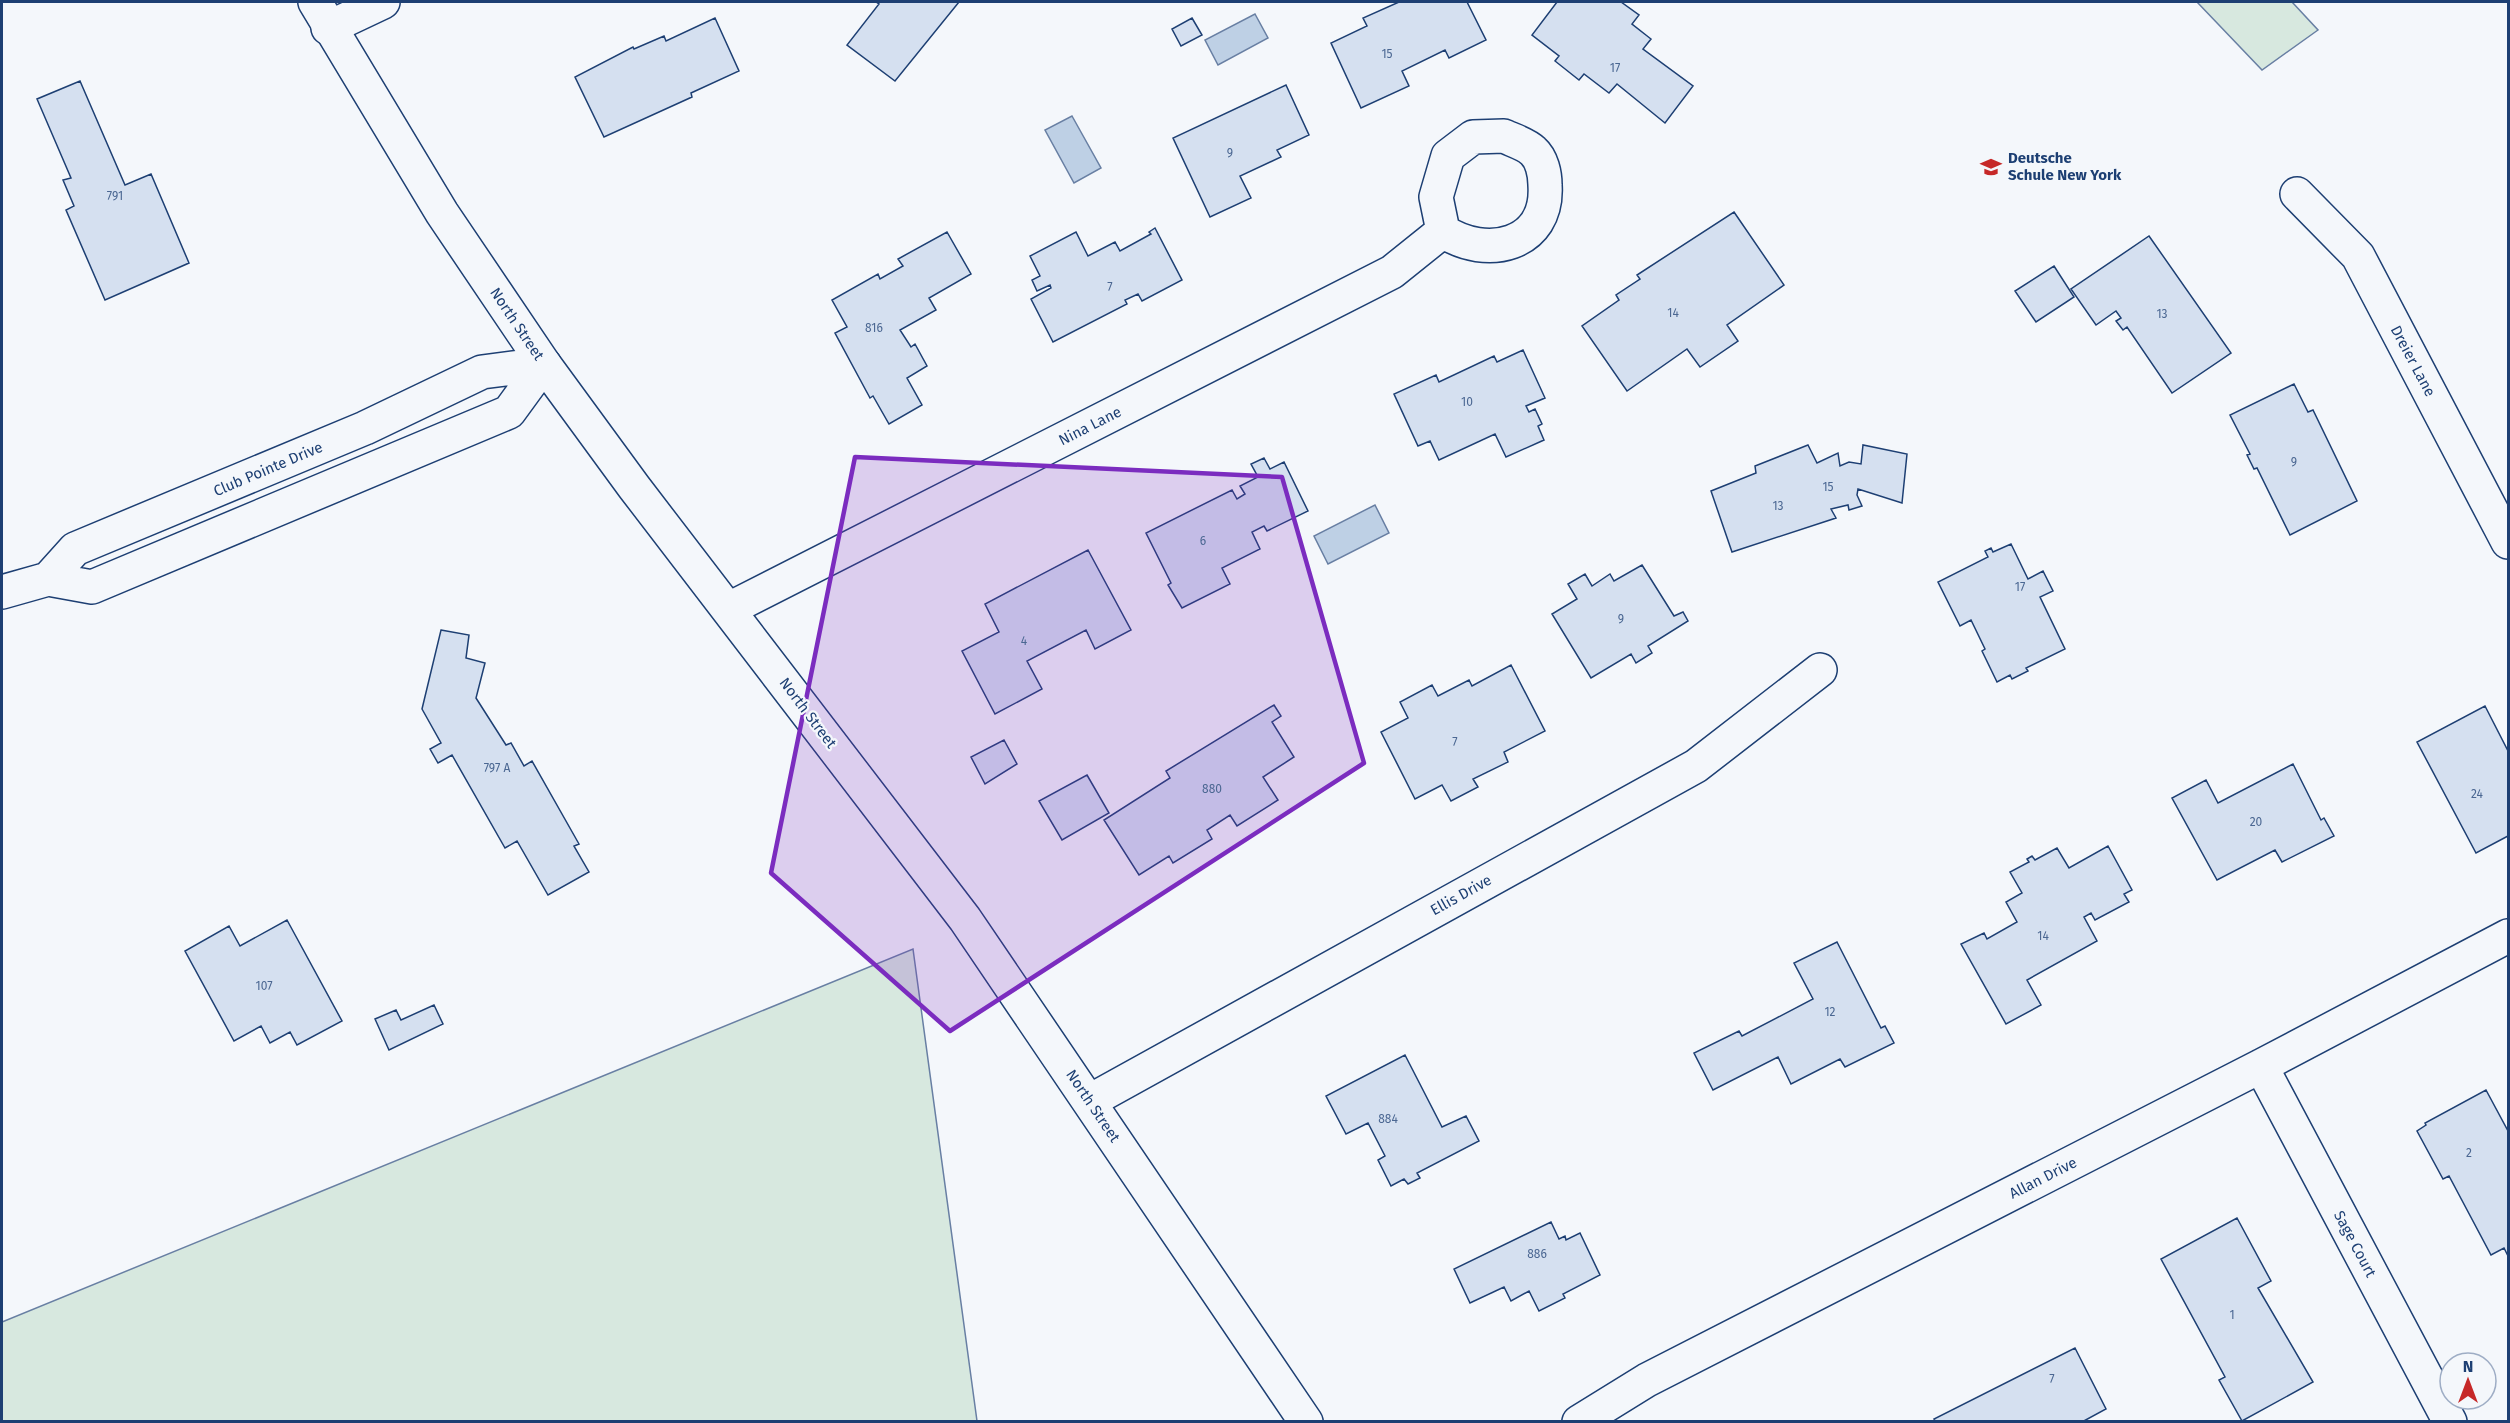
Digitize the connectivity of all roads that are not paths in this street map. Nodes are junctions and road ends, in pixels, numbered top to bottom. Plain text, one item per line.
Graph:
1 (383, 2) edge
2 (321, 15) edge
3 (2297, 194) dead end
4 (1443, 231) dead end
5 (544, 364) junction
6 (2508, 542) edge
7 (48, 579) junction
8 (2, 592) edge
9 (729, 609) junction
10 (1820, 670) dead end
11 (2508, 936) edge
12 (2261, 1066) junction
13 (1090, 1101) junction
14 (1306, 1422) edge
15 (1579, 1422) edge
16 (2450, 1422) edge

1 - 2 street
2 - 5 street, North Street
3 - 6 street, Dreier Lane
4 - 9 street, Nina Lane
5 - 7 street, Club Pointe Drive
5 - 7 street
5 - 9 street, North Street
7 - 8 street
9 - 13 street, North Street
10 - 13 street, Ellis Drive
11 - 12 street, Allan Drive
12 - 15 street, Allan Drive
12 - 16 street, Sage Court
13 - 14 street, North Street

